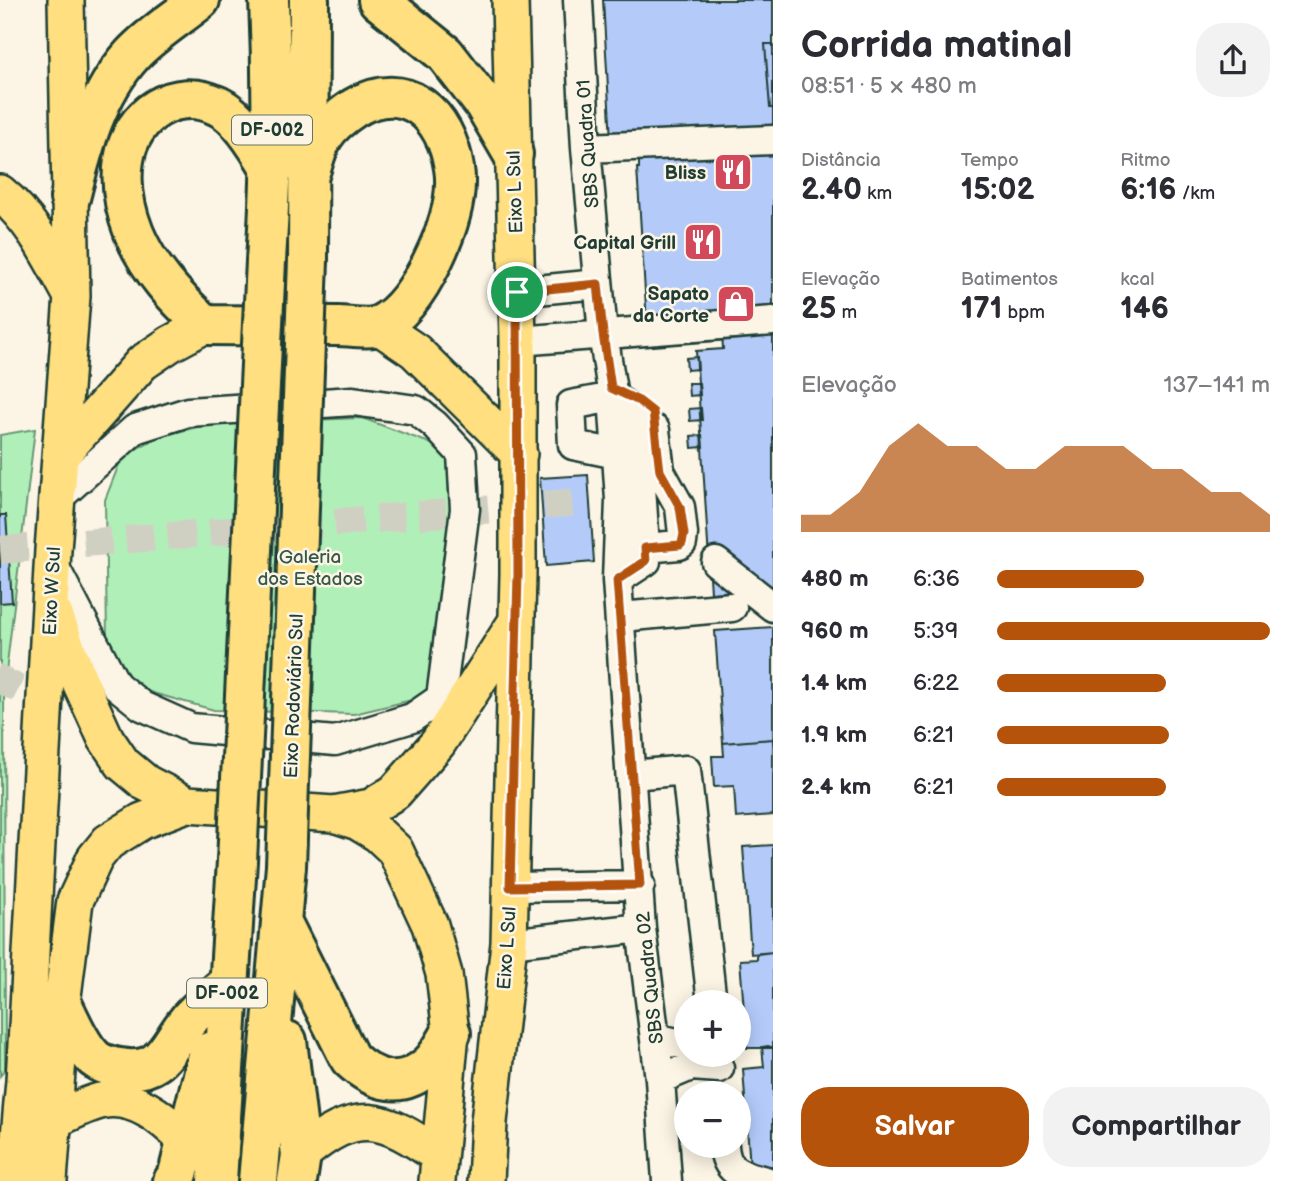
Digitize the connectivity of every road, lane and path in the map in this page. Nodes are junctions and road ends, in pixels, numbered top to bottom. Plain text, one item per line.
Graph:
1 (66, 0) edge
2 (200, 0) edge
3 (269, 0) edge
4 (309, 0) edge
5 (378, 0) edge
6 (510, 0) edge
7 (578, 0) edge
8 (773, 140) edge
9 (586, 148) junction
10 (513, 154) junction
11 (272, 171) junction
12 (310, 172) junction
13 (0, 193) edge
14 (70, 198) junction
15 (598, 284) junction
16 (517, 292) junction
17 (72, 296) junction
18 (773, 321) edge
19 (205, 324) junction
20 (379, 327) junction
21 (603, 334) junction
22 (518, 341) junction
23 (612, 393) junction
24 (519, 454) junction
25 (617, 454) junction
26 (61, 455) junction
27 (57, 499) junction
28 (645, 548) junction
29 (716, 562) dead end
30 (53, 564) junction
31 (617, 580) junction
32 (50, 601) junction
33 (732, 607) dead end
34 (773, 607) edge
35 (621, 617) junction
36 (516, 622) junction
37 (632, 775) junction
38 (187, 804) junction
39 (334, 814) junction
40 (640, 885) junction
41 (510, 887) junction
42 (281, 922) junction
43 (642, 928) junction
44 (509, 943) junction
45 (278, 969) junction
46 (228, 983) junction
47 (711, 990) edge
48 (61, 1004) junction
49 (451, 1033) junction
50 (655, 1038) junction
51 (674, 1042) edge
52 (719, 1072) edge
53 (660, 1079) junction
54 (24, 1081) junction
55 (0, 1111) edge
56 (489, 1122) junction
57 (185, 1140) junction
58 (38, 1157) edge
59 (725, 1158) edge
60 (299, 1168) edge
61 (438, 1169) edge
62 (173, 1181) edge
63 (217, 1181) edge
64 (258, 1181) edge
65 (486, 1181) edge
66 (509, 1181) edge
67 (667, 1181) edge
68 (766, 1181) edge

1 - 14 main road, Eixo W Sul
2 - 14 highway
3 - 11 highway, DF-002
4 - 12 highway, Eixo Rodoviário Sul / DF-002
5 - 10 highway
6 - 10 main road, Eixo L Sul
7 - 9 street, SBS Quadra 01
8 - 9 street
9 - 15 street, SBS Quadra 01
10 - 16 main road, Eixo L Sul
11 - 19 highway
11 - 46 highway, DF-002, bridge
12 - 20 highway
12 - 42 highway, Eixo Rodoviário Sul / DF-002, bridge
13 - 17 main road
14 - 17 main road, Eixo W Sul
15 - 16 street
15 - 21 street, SBS Quadra 01
16 - 22 main road, Eixo L Sul
17 - 26 main road, Eixo W Sul
18 - 21 street
19 - 20 highway
19 - 26 main road
20 - 24 main road
21 - 22 street
21 - 23 street, SBS Quadra 01
22 - 24 main road, Eixo L Sul
23 - 25 street, SBS Quadra 01
23 - 25 street
23 - 28 street
23 - 28 street
24 - 36 main road, Eixo L Sul
25 - 31 street, SBS Quadra 01
26 - 27 main road, Eixo W Sul
27 - 30 main road, Eixo W Sul
27 - 30 street
28 - 31 street
29 - 34 street
30 - 32 main road, Eixo W Sul
31 - 35 street, SBS Quadra 02
32 - 38 main road
32 - 54 main road, Eixo W Sul
33 - 35 street
35 - 37 street, SBS Quadra 02
36 - 39 main road
36 - 41 main road, Eixo L Sul
37 - 40 street, SBS Quadra 02
37 - 47 street
38 - 39 main road
38 - 48 main road
39 - 49 main road
40 - 41 street
40 - 43 street, SBS Quadra 02
41 - 44 main road, Eixo L Sul
42 - 45 highway, Eixo Rodoviário Sul / DF-002
42 - 49 highway
43 - 44 street
43 - 50 street, SBS Quadra 02
44 - 56 main road, Eixo L Sul
45 - 60 highway
45 - 64 highway, Eixo Rodoviário Sul / DF-002
46 - 48 highway
46 - 57 highway
46 - 63 highway, DF-002
48 - 58 main road
49 - 61 main road
50 - 51 street
50 - 53 street, SBS Quadra 02
52 - 53 street
53 - 67 street, SBS Quadra 02
54 - 55 main road
54 - 58 main road, Eixo W Sul
56 - 65 main road, Eixo L Sul
56 - 66 main road
57 - 58 main road
57 - 62 highway
59 - 68 street
60 - 61 main road

